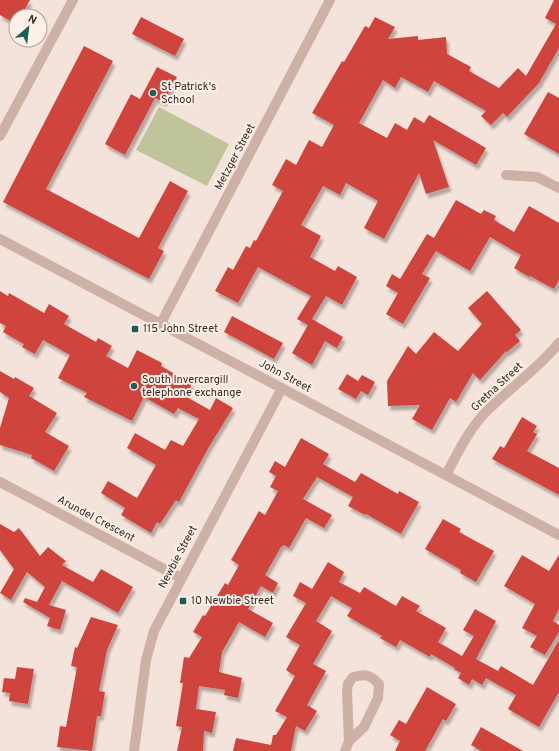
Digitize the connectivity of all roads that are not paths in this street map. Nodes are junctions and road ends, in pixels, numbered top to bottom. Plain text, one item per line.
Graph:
1 (73, 0) edge
2 (330, 0) edge
3 (0, 136) edge
4 (506, 175) dead end
5 (559, 188) edge
6 (0, 239) edge
7 (160, 325) junction
8 (559, 344) edge
9 (282, 388) junction
10 (446, 475) junction
11 (0, 482) edge
12 (559, 535) edge
13 (181, 578) junction
14 (347, 746) edge
15 (134, 751) edge

1 - 3 street
2 - 7 street, Metzger Street
4 - 5 street
6 - 7 street, John Street
7 - 9 street, John Street
8 - 10 street, Gretna Street
9 - 10 street, John Street
9 - 13 street, Newbie Street
10 - 12 street, John Street
11 - 13 street, Arundel Crescent
13 - 15 street, Newbie Street
14 - 14 street

